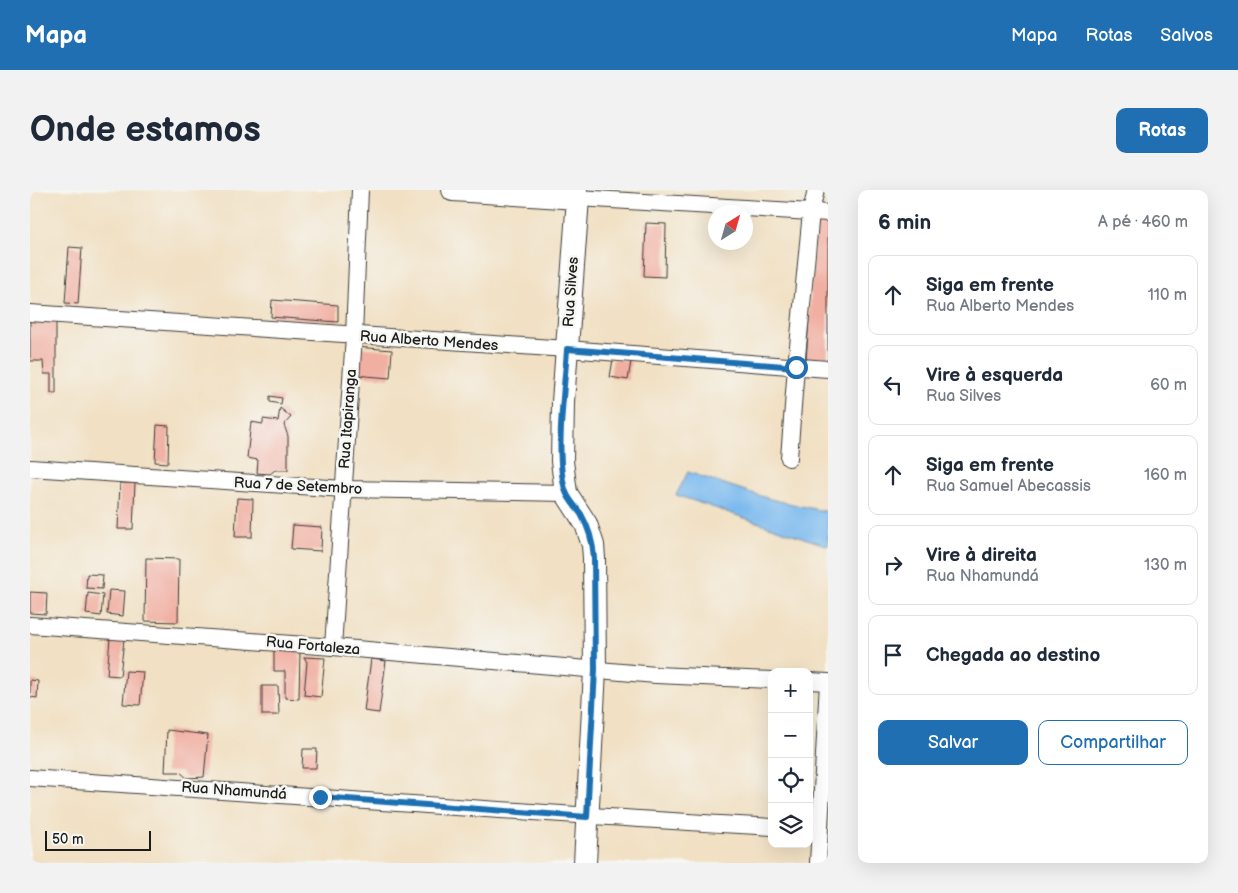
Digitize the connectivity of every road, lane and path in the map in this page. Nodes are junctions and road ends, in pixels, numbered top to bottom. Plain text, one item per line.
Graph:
1 (360, 190) edge
2 (453, 190) edge
3 (816, 190) edge
4 (578, 194) edge
5 (811, 212) junction
6 (828, 213) edge
7 (30, 313) edge
8 (354, 336) junction
9 (567, 349) junction
10 (796, 367) junction
11 (828, 368) edge
12 (789, 458) dead end
13 (30, 468) edge
14 (565, 488) junction
15 (344, 489) junction
16 (30, 625) edge
17 (333, 647) junction
18 (595, 670) junction
19 (768, 680) edge
20 (813, 681) edge
21 (828, 682) edge
22 (30, 778) edge
23 (587, 817) junction
24 (768, 827) edge
25 (819, 830) edge
26 (585, 863) edge
27 (818, 863) edge

1 - 8 street, Rua Itapiranga
2 - 4 street
3 - 5 street
4 - 5 street
4 - 9 street, Rua Silves
5 - 6 street
5 - 10 street
7 - 8 street, Rua Alberto Mendes
8 - 9 street, Rua Alberto Mendes
8 - 15 street, Rua Itapiranga
9 - 10 street, Rua Alberto Mendes
9 - 14 street, Rua Silves
10 - 11 street, Rua Alberto Mendes
10 - 12 street
13 - 15 street, Rua 7 de Setembro
14 - 15 street, Rua 7 de Setembro
14 - 18 street
15 - 17 street, Rua Itapiranga
16 - 17 street, Rua Fortaleza
17 - 18 street, Rua Fortaleza
18 - 19 street, Rua Fortaleza
18 - 23 street
20 - 21 street
21 - 25 street
22 - 23 street, Rua Nhamundá
23 - 24 street, Rua Nhamundá
23 - 26 street
25 - 27 street

